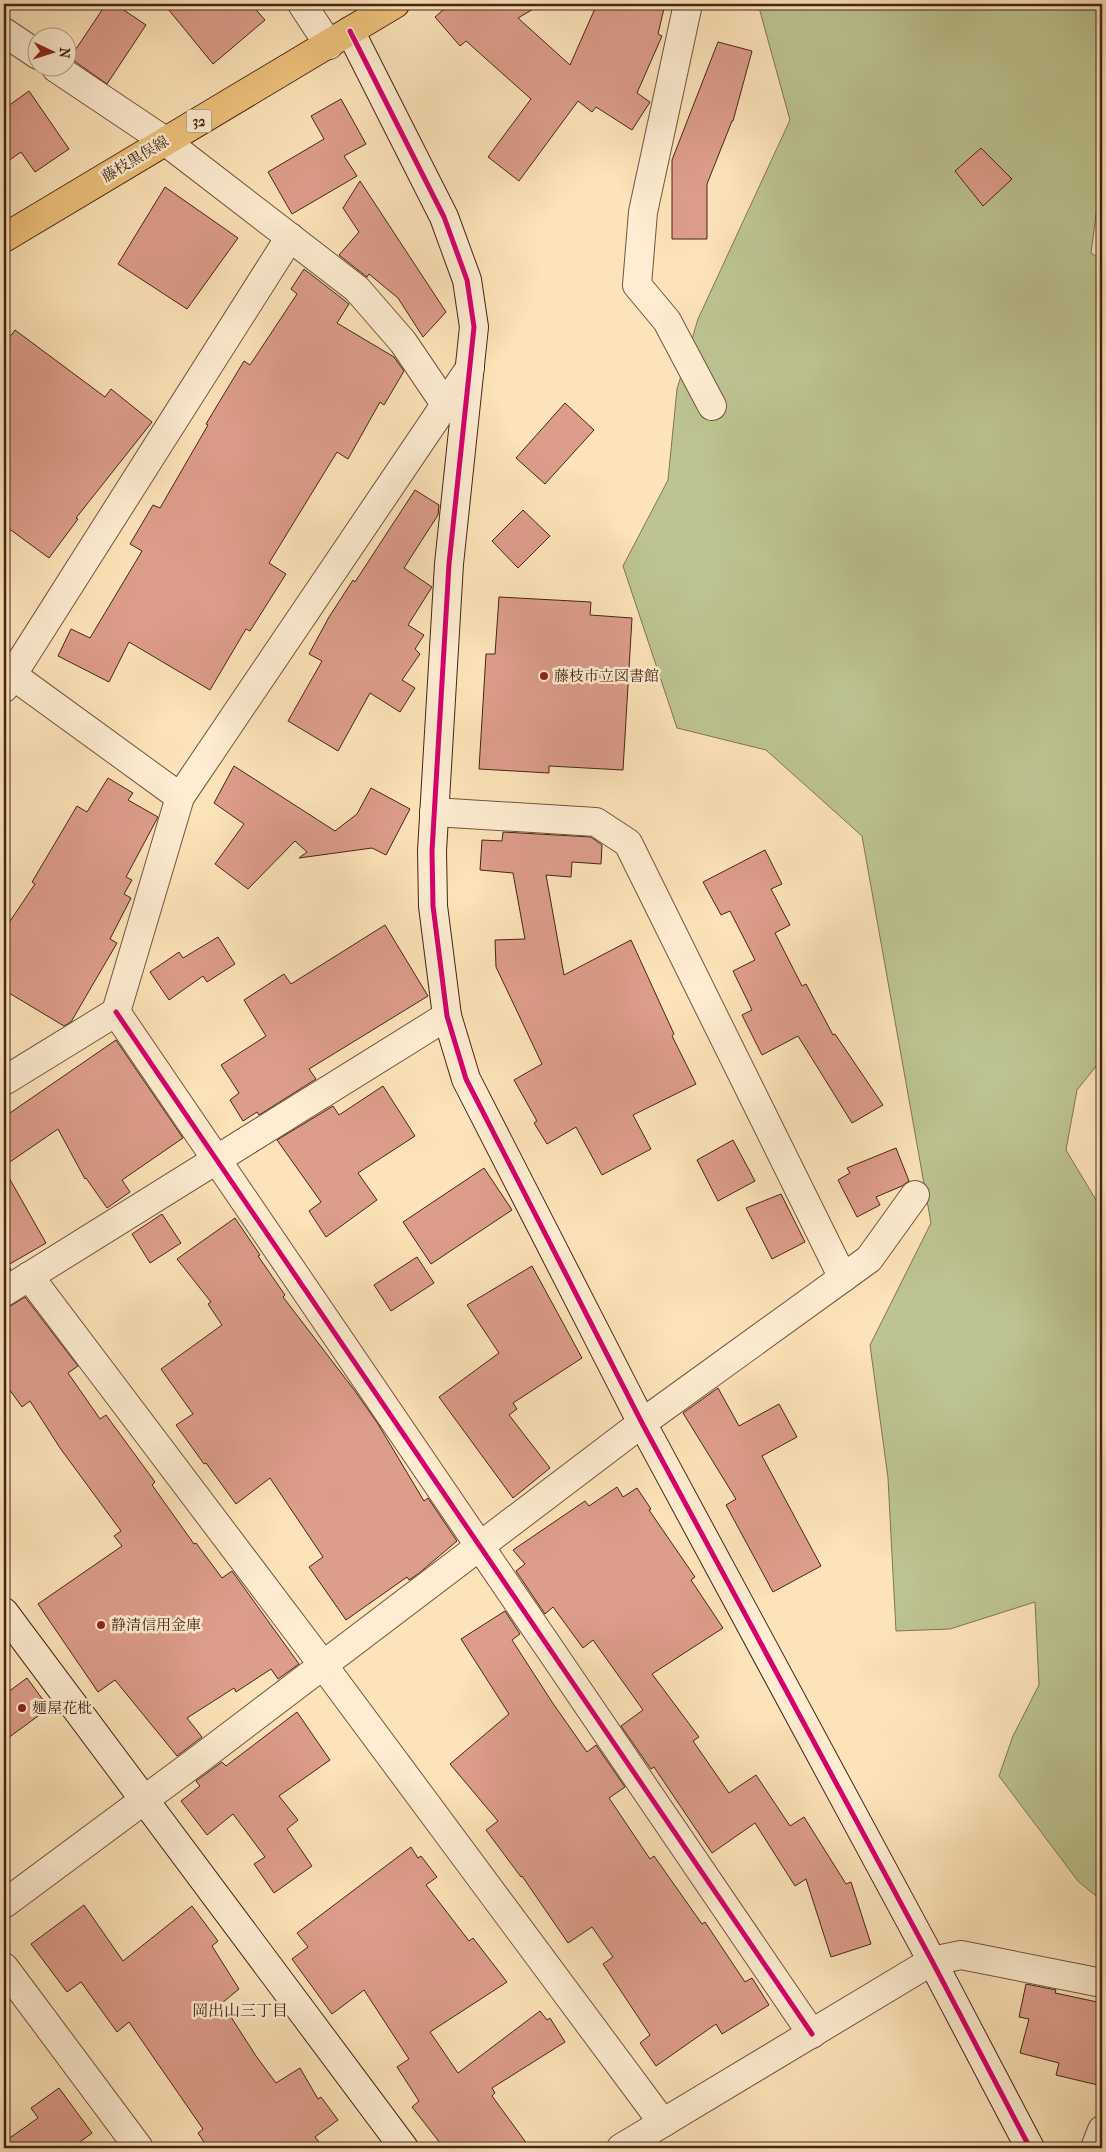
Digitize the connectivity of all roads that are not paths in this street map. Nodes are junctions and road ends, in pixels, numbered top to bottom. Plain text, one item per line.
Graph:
1 (302, 4) edge
2 (395, 4) edge
3 (688, 4) edge
4 (4, 32) edge
5 (339, 38) junction
6 (28, 48) edge
7 (71, 78) edge
8 (165, 141) junction
9 (290, 237) junction
10 (4, 238) edge
11 (470, 368) junction
12 (445, 404) junction
13 (712, 406) dead end
14 (7, 677) edge
15 (180, 797) junction
16 (434, 812) junction
17 (116, 1012) junction
18 (447, 1016) junction
19 (4, 1080) edge
20 (217, 1160) junction
21 (915, 1195) dead end
22 (29, 1276) junction
23 (843, 1278) junction
24 (4, 1292) edge
25 (642, 1423) junction
26 (480, 1546) junction
27 (4, 1612) edge
28 (323, 1665) junction
29 (145, 1799) junction
30 (4, 1904) edge
31 (932, 1961) junction
32 (4, 1967) edge
33 (1102, 1983) edge
34 (812, 2034) junction
35 (663, 2123) junction
36 (1102, 2130) edge
37 (139, 2148) edge
38 (404, 2148) edge
39 (621, 2148) edge
40 (1030, 2148) edge
41 (1095, 2148) edge

1 - 5 street
2 - 5 main road, 藤枝黒俣線 / 32
3 - 13 street
4 - 6 street
5 - 8 main road, 藤枝黒俣線 / 32
5 - 11 street
7 - 8 street
8 - 9 street
8 - 10 main road, 藤枝黒俣線 / 32
9 - 12 street
9 - 14 street
11 - 12 street
11 - 16 street
12 - 15 street
14 - 15 street
15 - 17 street
16 - 18 street
16 - 23 street
17 - 19 street
17 - 20 street
18 - 20 street
18 - 25 street
20 - 22 street
20 - 26 street
21 - 23 street
22 - 24 street
22 - 28 street
23 - 25 street
25 - 26 street
25 - 31 street
26 - 28 street
26 - 34 street
27 - 29 street
28 - 29 street
28 - 35 street
29 - 30 street
29 - 38 street
31 - 33 street
31 - 34 street
31 - 40 street
32 - 37 street
34 - 35 street
35 - 39 street
36 - 41 street

